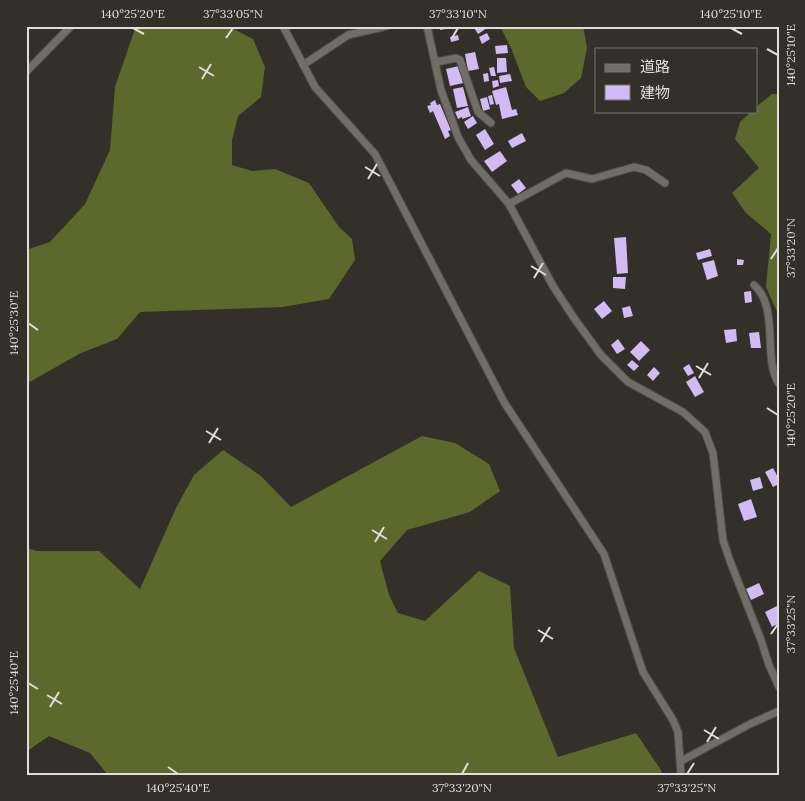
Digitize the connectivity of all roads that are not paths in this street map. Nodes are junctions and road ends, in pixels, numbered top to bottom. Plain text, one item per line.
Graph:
1 (71, 26) edge
2 (283, 26) edge
3 (387, 26) edge
4 (427, 26) edge
5 (436, 62) junction
6 (303, 65) junction
7 (26, 72) edge
8 (491, 123) dead end
9 (665, 183) dead end
10 (510, 204) junction
11 (754, 285) dead end
12 (779, 384) edge
13 (779, 687) edge
14 (779, 711) edge
15 (680, 761) junction
16 (681, 775) edge

1 - 7 street
2 - 6 street
3 - 6 street
4 - 5 street
5 - 8 street
5 - 10 street
6 - 15 street
9 - 10 street
10 - 13 street
11 - 12 street
14 - 15 street
15 - 16 street

